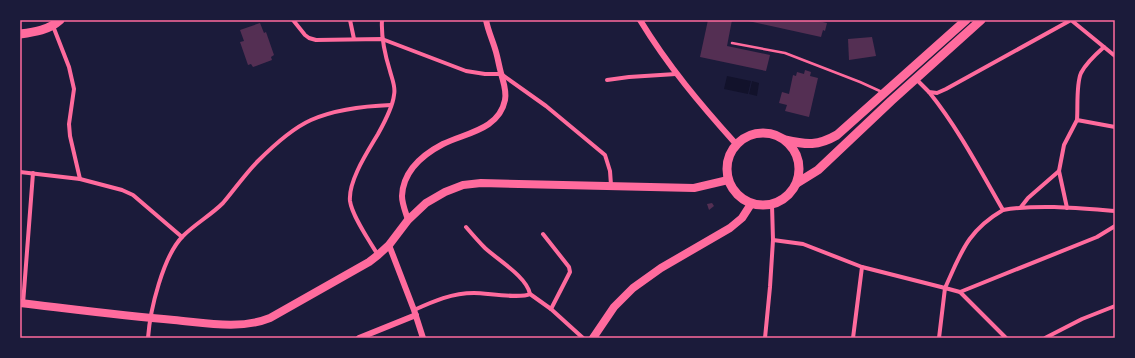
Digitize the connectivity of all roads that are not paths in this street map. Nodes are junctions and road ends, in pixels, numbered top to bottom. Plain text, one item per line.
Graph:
1 (293, 20) edge
2 (350, 20) edge
3 (382, 20) edge
4 (486, 20) edge
5 (640, 20) edge
6 (966, 20) edge
7 (981, 20) edge
8 (1071, 20) edge
9 (57, 23) edge
10 (20, 34) edge
11 (354, 39) junction
12 (382, 39) junction
13 (732, 43) dead end
14 (1104, 47) junction
15 (1115, 56) edge
16 (909, 72) junction
17 (501, 74) junction
18 (676, 74) junction
19 (916, 79) junction
20 (607, 80) dead end
21 (929, 92) junction
22 (888, 97) junction
23 (391, 105) junction
24 (1077, 120) junction
25 (1115, 127) edge
26 (786, 140) junction
27 (736, 144) junction
28 (1059, 171) junction
29 (20, 172) edge
30 (33, 173) junction
31 (80, 179) junction
32 (728, 180) junction
33 (797, 183) junction
34 (611, 185) junction
35 (751, 204) junction
36 (772, 205) junction
37 (1021, 207) junction
38 (1067, 208) junction
39 (1003, 210) junction
40 (1115, 211) edge
41 (408, 220) junction
42 (1115, 226) edge
43 (466, 228) dead end
44 (543, 234) dead end
45 (182, 237) junction
46 (774, 240) junction
47 (389, 245) junction
48 (378, 255) junction
49 (862, 267) junction
50 (945, 288) junction
51 (960, 292) junction
52 (530, 294) junction
53 (21, 304) edge
54 (1115, 306) edge
55 (551, 309) junction
56 (415, 313) junction
57 (151, 318) junction
58 (148, 338) edge
59 (359, 338) edge
60 (423, 338) edge
61 (583, 338) edge
62 (593, 338) edge
63 (765, 338) edge
64 (853, 338) edge
65 (939, 338) edge
66 (1006, 338) edge
67 (1045, 338) edge

1 - 11 street
2 - 11 street
3 - 12 street
4 - 17 street
5 - 18 street
6 - 16 highway
7 - 19 highway
8 - 14 street
8 - 21 street
9 - 10 highway
9 - 31 street
11 - 12 street
12 - 17 street
12 - 23 street
13 - 22 lane
14 - 15 street
14 - 24 street
16 - 19 street
16 - 22 highway
17 - 34 street
17 - 41 street
18 - 20 street
18 - 27 street
19 - 21 street
19 - 22 highway
21 - 39 street
22 - 26 highway
22 - 33 highway
23 - 45 street
23 - 48 street
24 - 25 street
24 - 28 street
26 - 27 highway
26 - 33 highway
27 - 32 highway
28 - 37 street
28 - 38 street
29 - 30 street
30 - 31 street
30 - 53 street
31 - 45 street
32 - 34 main road
32 - 35 highway
33 - 36 highway
34 - 41 main road
35 - 36 highway
35 - 62 main road
36 - 46 street
37 - 38 street
37 - 39 street
38 - 40 street
39 - 50 street
41 - 47 main road
42 - 51 street
43 - 52 street
44 - 55 street
45 - 57 street
46 - 49 street
46 - 63 street
47 - 48 main road
47 - 56 street
48 - 57 main road
49 - 50 street
49 - 64 street
50 - 51 street
50 - 65 street
51 - 66 street
52 - 55 street
52 - 56 street
53 - 57 main road
54 - 67 street
55 - 61 street
56 - 59 street
56 - 60 street
57 - 58 street

